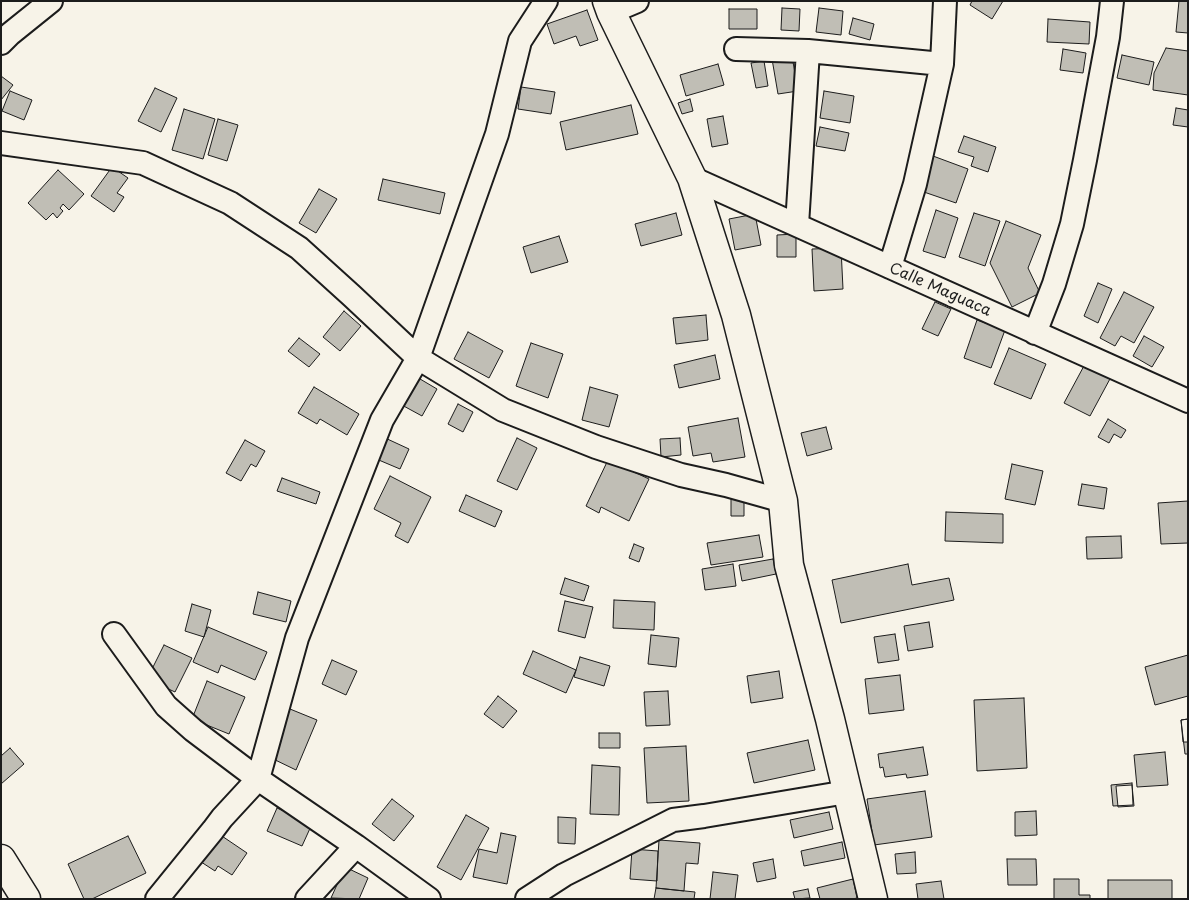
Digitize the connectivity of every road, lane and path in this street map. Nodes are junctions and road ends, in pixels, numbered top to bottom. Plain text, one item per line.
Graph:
1 (51, 1) edge
2 (546, 1) edge
3 (637, 1) edge
4 (945, 1) edge
5 (1112, 1) edge
6 (609, 7) edge
7 (1, 43) edge
8 (736, 49) dead end
9 (808, 51) junction
10 (942, 64) junction
11 (1, 143) edge
12 (692, 178) junction
13 (797, 225) junction
14 (890, 267) junction
15 (1035, 333) junction
16 (418, 358) junction
17 (1188, 401) edge
18 (782, 501) junction
19 (114, 634) dead end
20 (258, 779) junction
21 (847, 792) junction
22 (356, 846) junction
23 (1, 859) edge
24 (26, 899) edge
25 (157, 899) edge
26 (307, 899) edge
27 (429, 899) edge
28 (527, 899) edge
29 (873, 899) edge

1 - 7 street
2 - 16 street
3 - 6 street
4 - 10 street
5 - 15 street
6 - 12 main road
8 - 9 street
9 - 10 street
9 - 13 street
10 - 14 street
11 - 16 street
12 - 13 street, Calle Maguaca
12 - 18 main road
13 - 14 street, Calle Maguaca
14 - 15 street, Calle Maguaca
15 - 17 street, Calle Maguaca
16 - 18 street
16 - 20 street
18 - 21 main road
19 - 20 street
20 - 22 street
20 - 25 street
21 - 28 street
21 - 29 main road
22 - 26 street
22 - 27 street
23 - 24 main road

